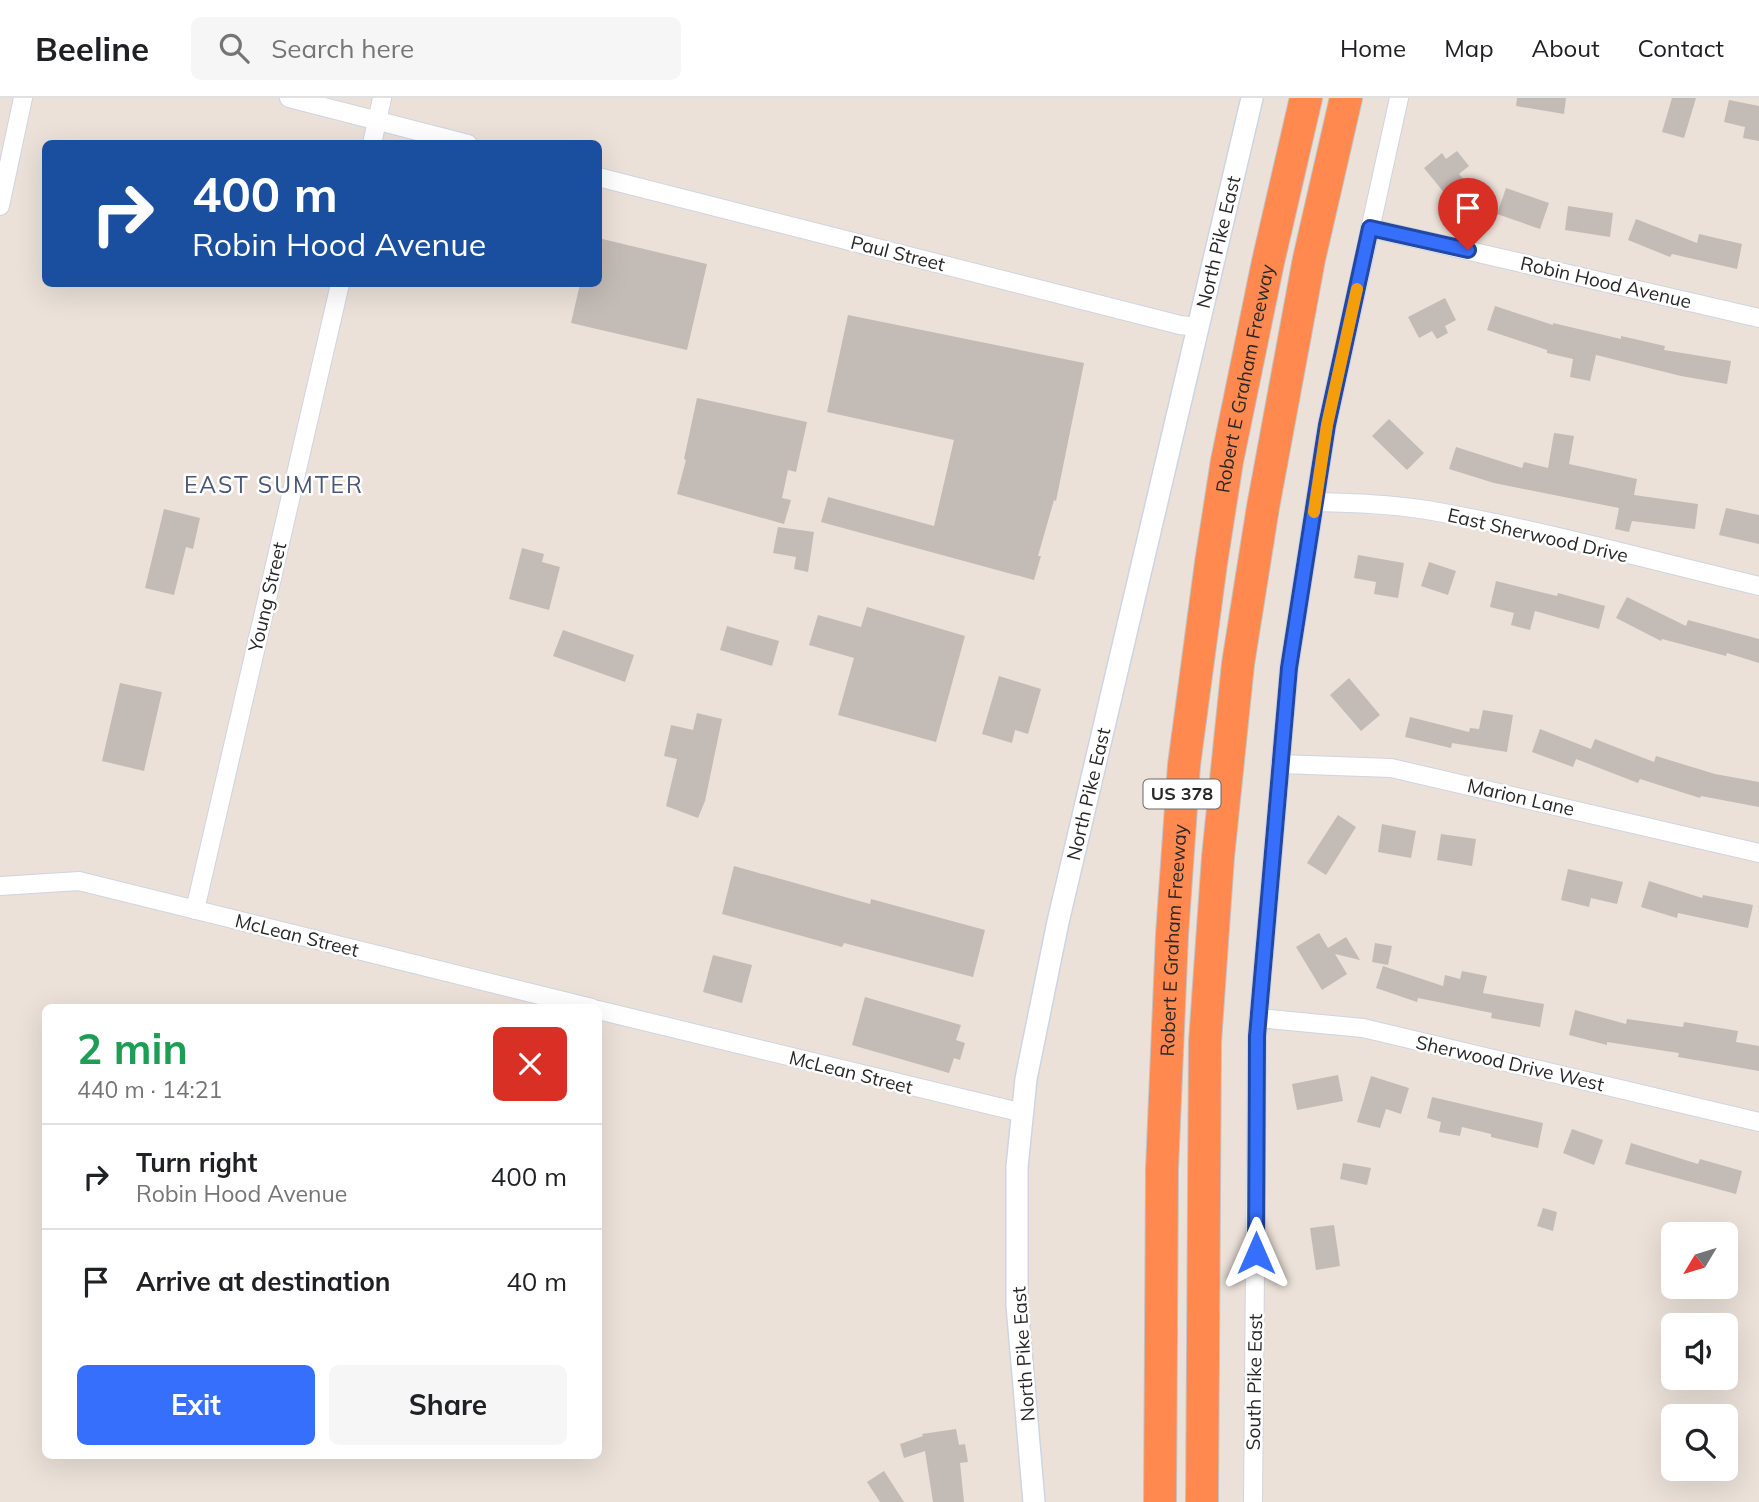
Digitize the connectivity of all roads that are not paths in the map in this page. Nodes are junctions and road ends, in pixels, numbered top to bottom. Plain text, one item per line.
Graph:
1 (23, 98) edge
2 (289, 98) edge
3 (383, 98) edge
4 (1252, 98) edge
5 (1306, 98) edge
6 (1346, 98) edge
7 (1399, 98) edge
8 (377, 120) junction
9 (373, 140) edge
10 (453, 140) edge
11 (602, 178) edge
12 (0, 206) edge
13 (1370, 228) junction
14 (339, 287) edge
15 (1759, 318) edge
16 (1198, 327) junction
17 (1315, 502) junction
18 (1759, 586) edge
19 (1280, 764) junction
20 (1759, 853) edge
21 (0, 886) edge
22 (195, 910) junction
23 (576, 1004) edge
24 (602, 1011) edge
25 (1258, 1018) junction
26 (1023, 1114) junction
27 (1759, 1122) edge
28 (1034, 1502) edge
29 (1160, 1502) edge
30 (1202, 1502) edge
31 (1253, 1502) edge

1 - 12 street
2 - 8 street
3 - 8 street
4 - 16 street, North Pike East
5 - 29 highway, Robert E Graham Freeway / US 378
6 - 30 highway, Robert E Graham Freeway / US 378
7 - 13 street, South Pike East
8 - 9 street
8 - 10 street
11 - 16 street, Paul Street
13 - 15 street, Robin Hood Avenue
13 - 17 street, South Pike East
14 - 22 street, Young Street
16 - 26 street, North Pike East
17 - 18 street, East Sherwood Drive
17 - 19 street, South Pike East
19 - 20 street, Marion Lane
19 - 25 street, South Pike East
21 - 22 street, McLean Street
22 - 23 street, McLean Street
24 - 26 street, McLean Street
25 - 27 street, Sherwood Drive West
25 - 31 street, South Pike East
26 - 28 street, North Pike East

